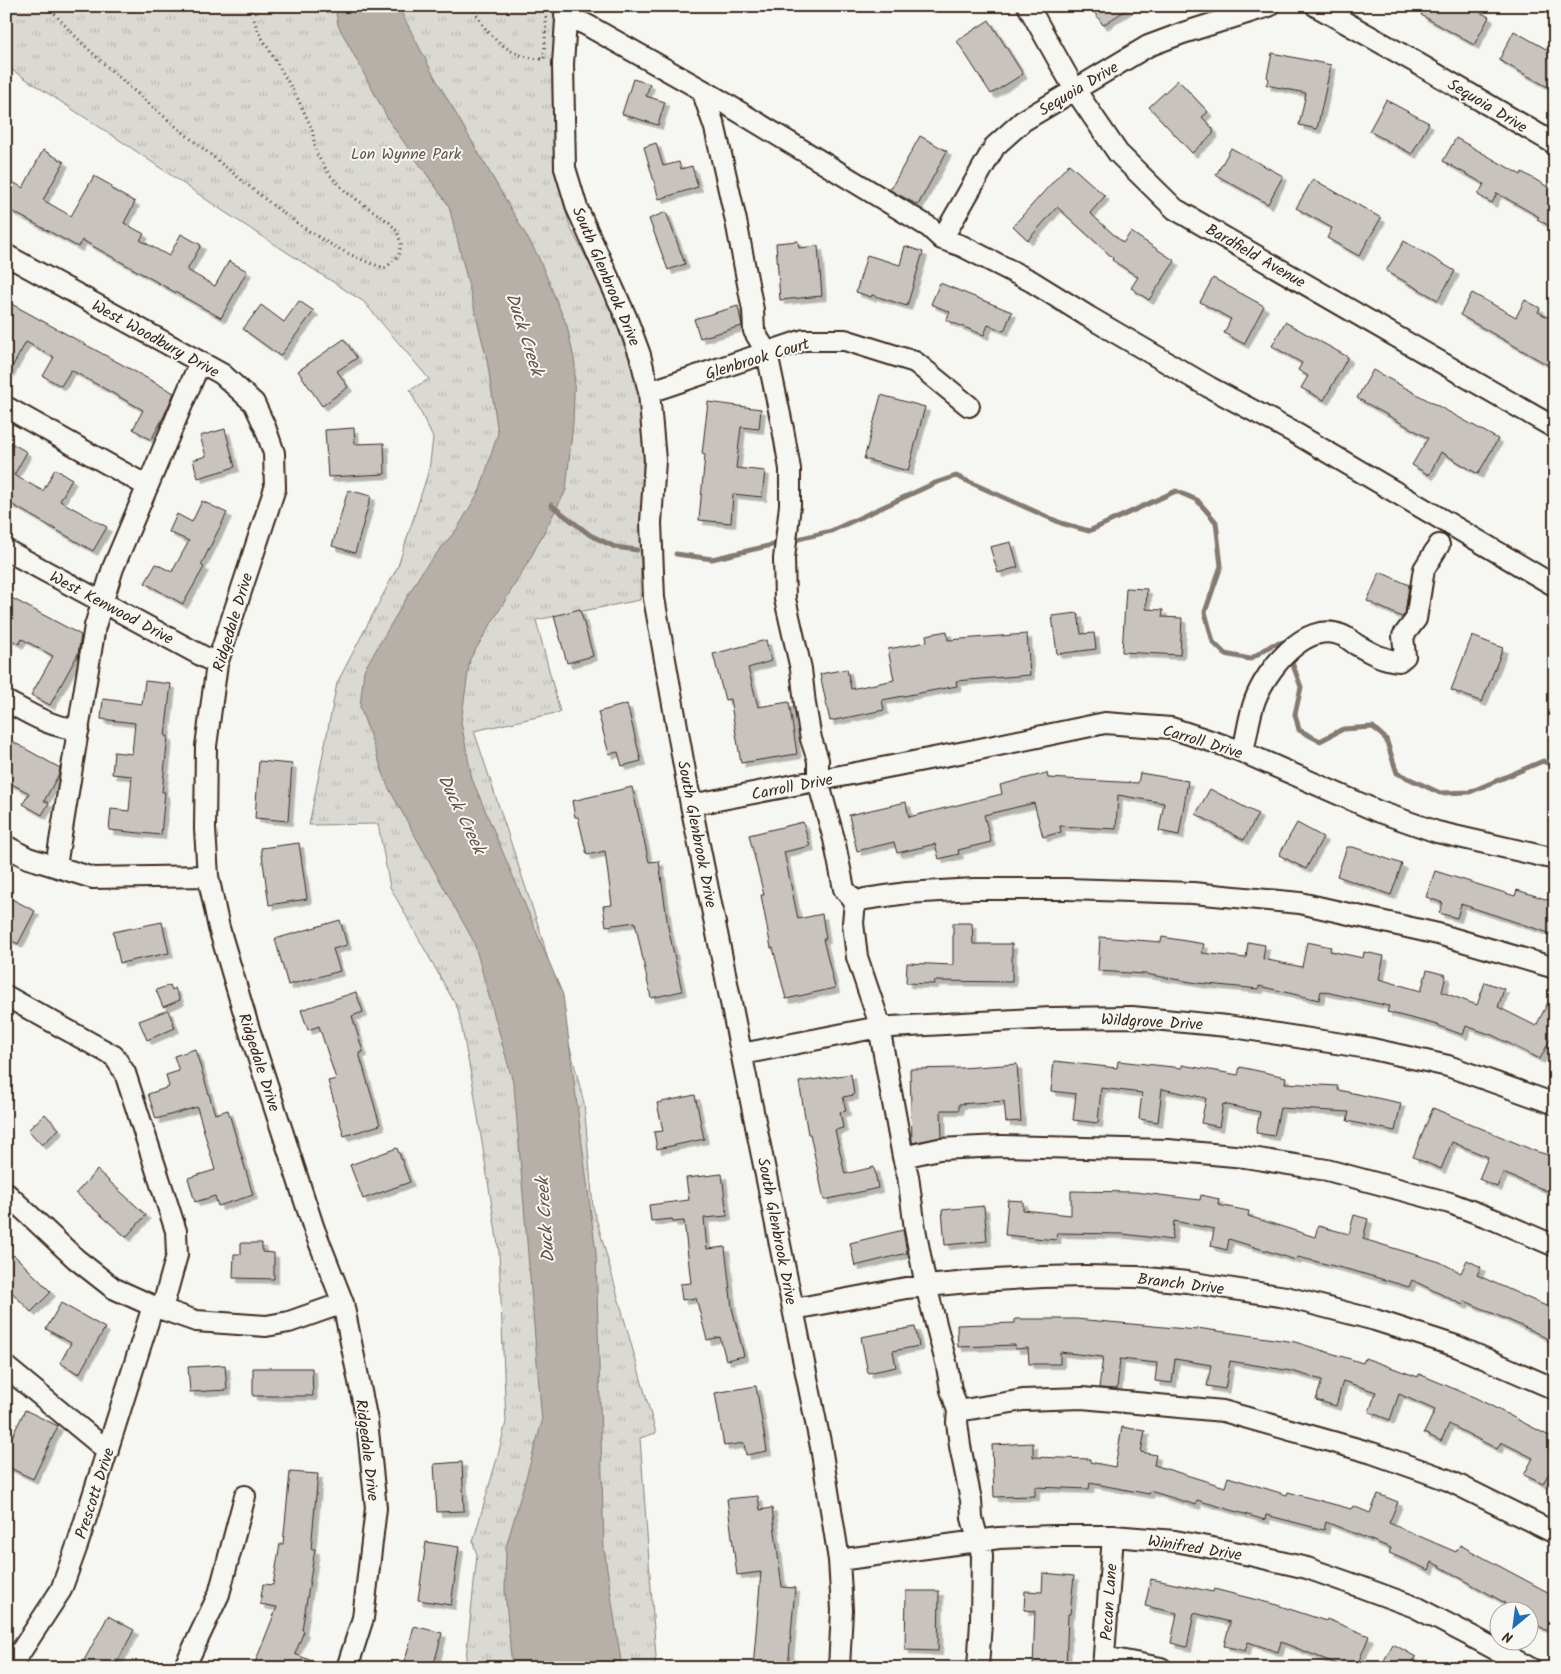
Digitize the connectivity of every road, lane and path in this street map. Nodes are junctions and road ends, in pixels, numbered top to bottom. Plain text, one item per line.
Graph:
1 (48, 6) edge
2 (249, 6) edge
3 (473, 6) edge
4 (547, 6) edge
5 (1028, 6) edge
6 (1269, 6) edge
7 (1316, 6) edge
8 (566, 11) edge
9 (702, 90) junction
10 (1075, 90) junction
11 (1555, 144) edge
12 (942, 239) junction
13 (6, 254) edge
14 (767, 353) junction
15 (200, 362) junction
16 (649, 392) junction
17 (969, 406) dead end
18 (6, 407) edge
19 (1555, 428) edge
20 (274, 453) joint
21 (147, 486) junction
22 (1439, 544) dead end
23 (6, 550) edge
24 (1555, 586) edge
25 (102, 602) junction
26 (217, 664) junction
27 (6, 701) edge
28 (79, 729) junction
29 (1243, 752) junction
30 (818, 781) junction
31 (691, 805) junction
32 (6, 846) edge
33 (1555, 859) edge
34 (56, 866) junction
35 (208, 876) junction
36 (855, 902) junction
37 (1555, 968) edge
38 (6, 996) edge
39 (878, 1028) junction
40 (742, 1054) junction
41 (1555, 1104) edge
42 (903, 1157) junction
43 (6, 1193) edge
44 (1555, 1246) edge
45 (926, 1286) junction
46 (343, 1303) junction
47 (158, 1308) junction
48 (794, 1309) junction
49 (6, 1367) edge
50 (1555, 1389) edge
51 (958, 1411) junction
52 (108, 1451) junction
53 (245, 1496) dead end
54 (1555, 1533) edge
55 (1113, 1536) junction
56 (978, 1541) junction
57 (839, 1560) junction
58 (1103, 1662) edge
59 (10, 1668) edge
60 (184, 1668) edge
61 (347, 1668) edge
62 (839, 1668) edge
63 (978, 1668) edge
64 (1161, 1668) edge
65 (1530, 1668) edge

1 - 2 path
3 - 4 path
5 - 10 street, Bardfield Avenue
6 - 10 street, Sequoia Drive
7 - 11 street, Sequoia Drive
8 - 9 street
8 - 16 street, South Glenbrook Drive
9 - 12 street
9 - 14 street
10 - 12 street, Sequoia Drive
10 - 19 street, Bardfield Avenue
12 - 24 street
13 - 15 street, West Woodbury Drive
14 - 16 street, Glenbrook Court
14 - 17 street, Glenbrook Court
14 - 30 street
15 - 20 street, West Woodbury Drive
15 - 21 street
16 - 31 street, South Glenbrook Drive
18 - 21 street
20 - 26 street, Ridgedale Drive
21 - 25 street
22 - 29 street
23 - 25 street, West Kenwood Drive
25 - 26 street, West Kenwood Drive
25 - 28 street
26 - 35 street, Ridgedale Drive
27 - 28 street
28 - 34 street
29 - 30 street, Carroll Drive
29 - 33 street, Carroll Drive
30 - 31 street, Carroll Drive
30 - 36 street
31 - 40 street, South Glenbrook Drive
32 - 34 street
34 - 35 street
35 - 46 street, Ridgedale Drive
36 - 37 street
36 - 39 street
38 - 47 street, Prescott Drive
39 - 40 street, Wildgrove Drive
39 - 41 street, Wildgrove Drive
39 - 42 street
40 - 48 street, South Glenbrook Drive
42 - 44 street
42 - 45 street
43 - 47 street
45 - 48 street, Branch Drive
45 - 50 street, Branch Drive
45 - 51 street
46 - 47 street
46 - 61 street, Ridgedale Drive
47 - 52 street, Prescott Drive
48 - 57 street, South Glenbrook Drive
49 - 52 street
51 - 54 street
51 - 56 street
52 - 59 street, Prescott Drive
53 - 60 street
55 - 56 street, Winifred Drive
55 - 58 street, Pecan Lane
55 - 65 street, Winifred Drive
56 - 57 street, Winifred Drive
56 - 63 street
57 - 62 street, South Glenbrook Drive
58 - 64 street

